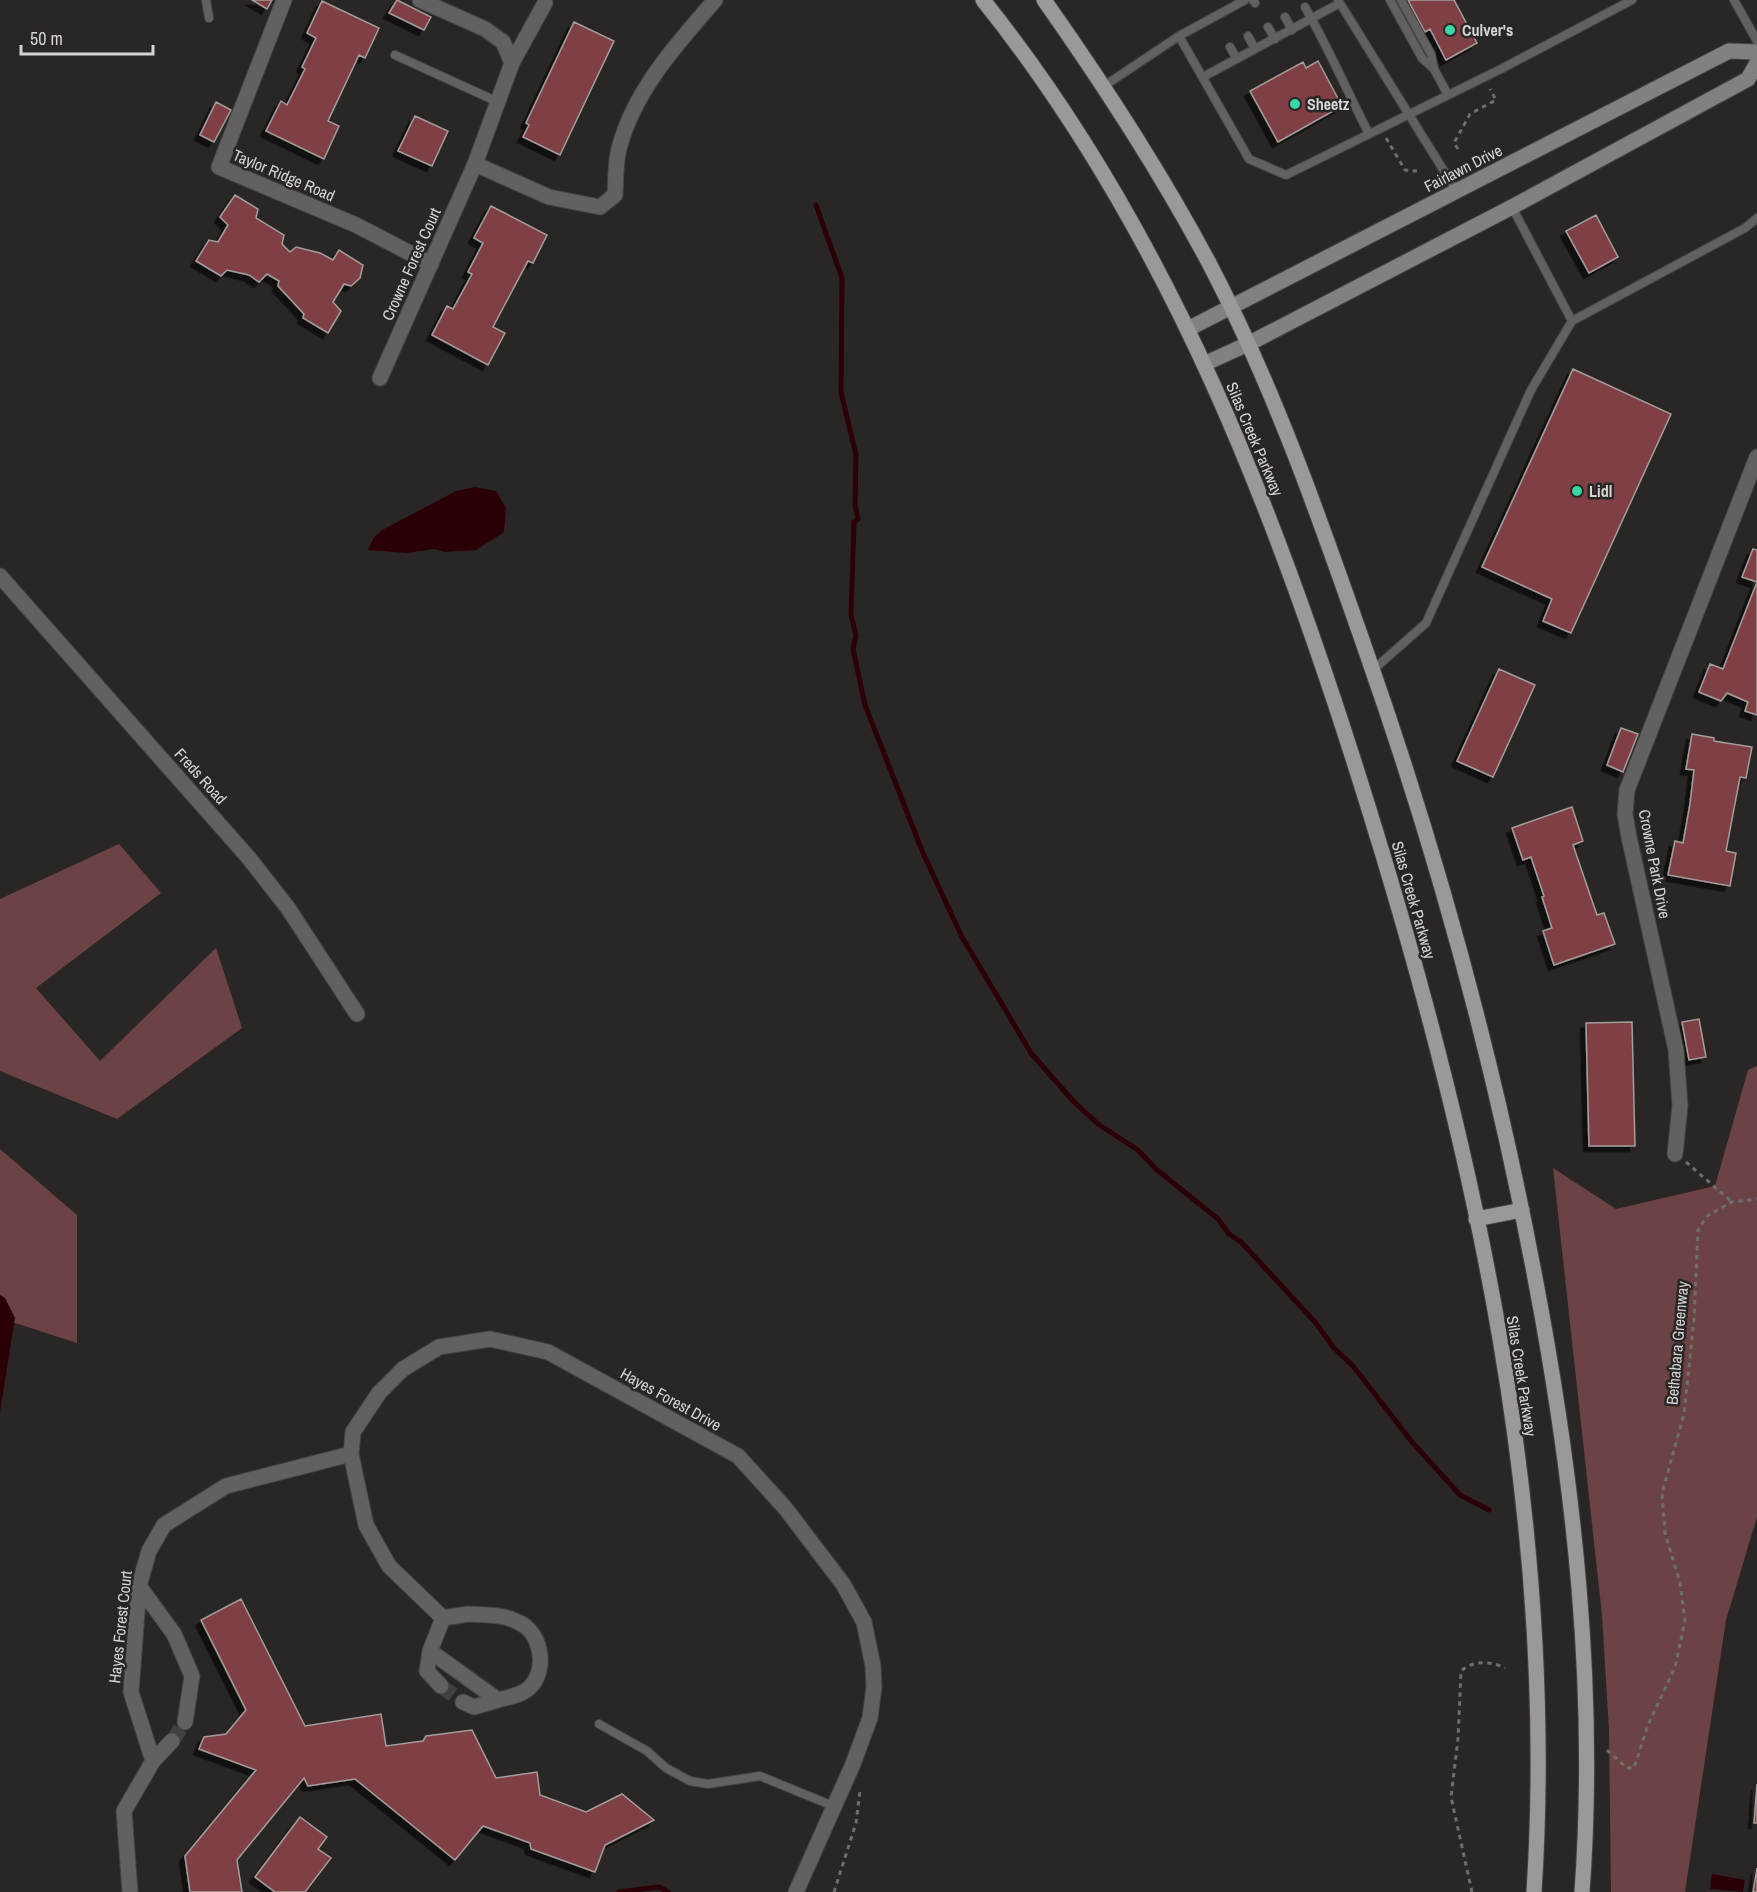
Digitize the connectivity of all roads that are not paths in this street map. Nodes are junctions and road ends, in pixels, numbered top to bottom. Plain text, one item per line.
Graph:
1 (206, 0) edge
2 (284, 0) edge
3 (420, 0) edge
4 (715, 0) edge
5 (983, 0) edge
6 (1044, 0) edge
7 (1245, 0) edge
8 (1390, 0) edge
9 (1401, 0) edge
10 (1632, 0) edge
11 (1734, 0) edge
12 (1339, 2) edge
13 (545, 3) dead end
14 (1305, 7) dead end
15 (1213, 17) junction
16 (1285, 17) dead end
17 (209, 18) dead end
18 (1312, 19) junction
19 (1218, 26) dead end
20 (1268, 27) dead end
21 (1292, 30) junction
22 (1179, 36) junction
23 (1248, 36) dead end
24 (1275, 39) junction
25 (1757, 41) edge
26 (1230, 47) dead end
27 (1255, 49) junction
28 (1757, 52) edge
29 (395, 56) dead end
30 (1237, 59) junction
31 (512, 63) junction
32 (1757, 63) edge
33 (1434, 69) junction
34 (1203, 77) junction
35 (1104, 86) junction
36 (1448, 95) junction
37 (498, 102) junction
38 (1407, 115) junction
39 (1369, 134) junction
40 (475, 164) junction
41 (1456, 192) junction
42 (1512, 207) junction
43 (1757, 218) edge
44 (431, 264) junction
45 (1230, 307) junction
46 (1572, 321) junction
47 (1188, 329) junction
48 (1248, 344) junction
49 (1204, 364) junction
50 (380, 378) dead end
51 (1757, 457) edge
52 (0, 576) edge
53 (1373, 670) junction
54 (357, 1014) dead end
55 (1675, 1154) road end
56 (1522, 1210) junction
57 (1476, 1219) junction
58 (351, 1454) junction
59 (139, 1586) junction
60 (443, 1618) junction
61 (430, 1651) junction
62 (441, 1686) tunnel mouth
63 (498, 1700) junction
64 (463, 1702) tunnel mouth
65 (185, 1722) tunnel mouth
66 (599, 1724) dead end
67 (172, 1741) tunnel mouth
68 (153, 1761) junction
69 (833, 1806) junction
70 (130, 1892) edge
71 (796, 1892) edge
72 (1534, 1892) edge
73 (1582, 1892) edge

1 - 17 lane
2 - 44 street, Taylor Ridge Road
3 - 31 street
4 - 40 street
5 - 47 main road, Silas Creek Parkway
6 - 35 main road, Silas Creek Parkway
7 - 15 lane
8 - 33 lane
9 - 33 lane
10 - 36 lane
11 - 25 lane
12 - 18 lane
12 - 38 lane
13 - 31 street, Crowne Forest Court
14 - 18 lane
15 - 19 lane
15 - 22 lane
16 - 21 lane
18 - 21 lane
18 - 39 lane
20 - 24 lane
21 - 24 lane
22 - 34 lane
22 - 35 lane
23 - 27 lane
24 - 27 lane
26 - 30 lane
27 - 30 lane
28 - 41 main road, Fairlawn Drive
29 - 37 lane
30 - 34 lane
31 - 37 street, Crowne Forest Court
32 - 42 main road
33 - 36 lane
34 - 39 lane
35 - 45 main road, Silas Creek Parkway
36 - 38 lane
37 - 40 street, Crowne Forest Court
38 - 39 lane
38 - 41 lane
40 - 44 street, Crowne Forest Court
41 - 45 main road, Fairlawn Drive
42 - 46 lane
42 - 48 main road
43 - 46 lane
44 - 50 street, Crowne Forest Court
45 - 47 main road, Fairlawn Drive
45 - 48 main road, Silas Creek Parkway
46 - 53 lane
47 - 49 main road, Silas Creek Parkway
48 - 49 main road
48 - 53 main road, Silas Creek Parkway
49 - 57 main road, Silas Creek Parkway
51 - 55 street, Crowne Park Drive
52 - 54 street, Freds Road
53 - 56 main road, Silas Creek Parkway
56 - 57 main road
56 - 73 main road, Silas Creek Parkway
57 - 72 main road, Silas Creek Parkway
58 - 59 street, Hayes Forest Court
58 - 60 street, Hayes Forest Drive
58 - 69 street, Hayes Forest Drive
59 - 65 street
59 - 68 street, Hayes Forest Court
60 - 61 street
60 - 63 street
61 - 62 street
61 - 63 street
63 - 64 street
66 - 69 lane
67 - 68 street
68 - 70 street
69 - 71 street, Hayes Forest Drive

